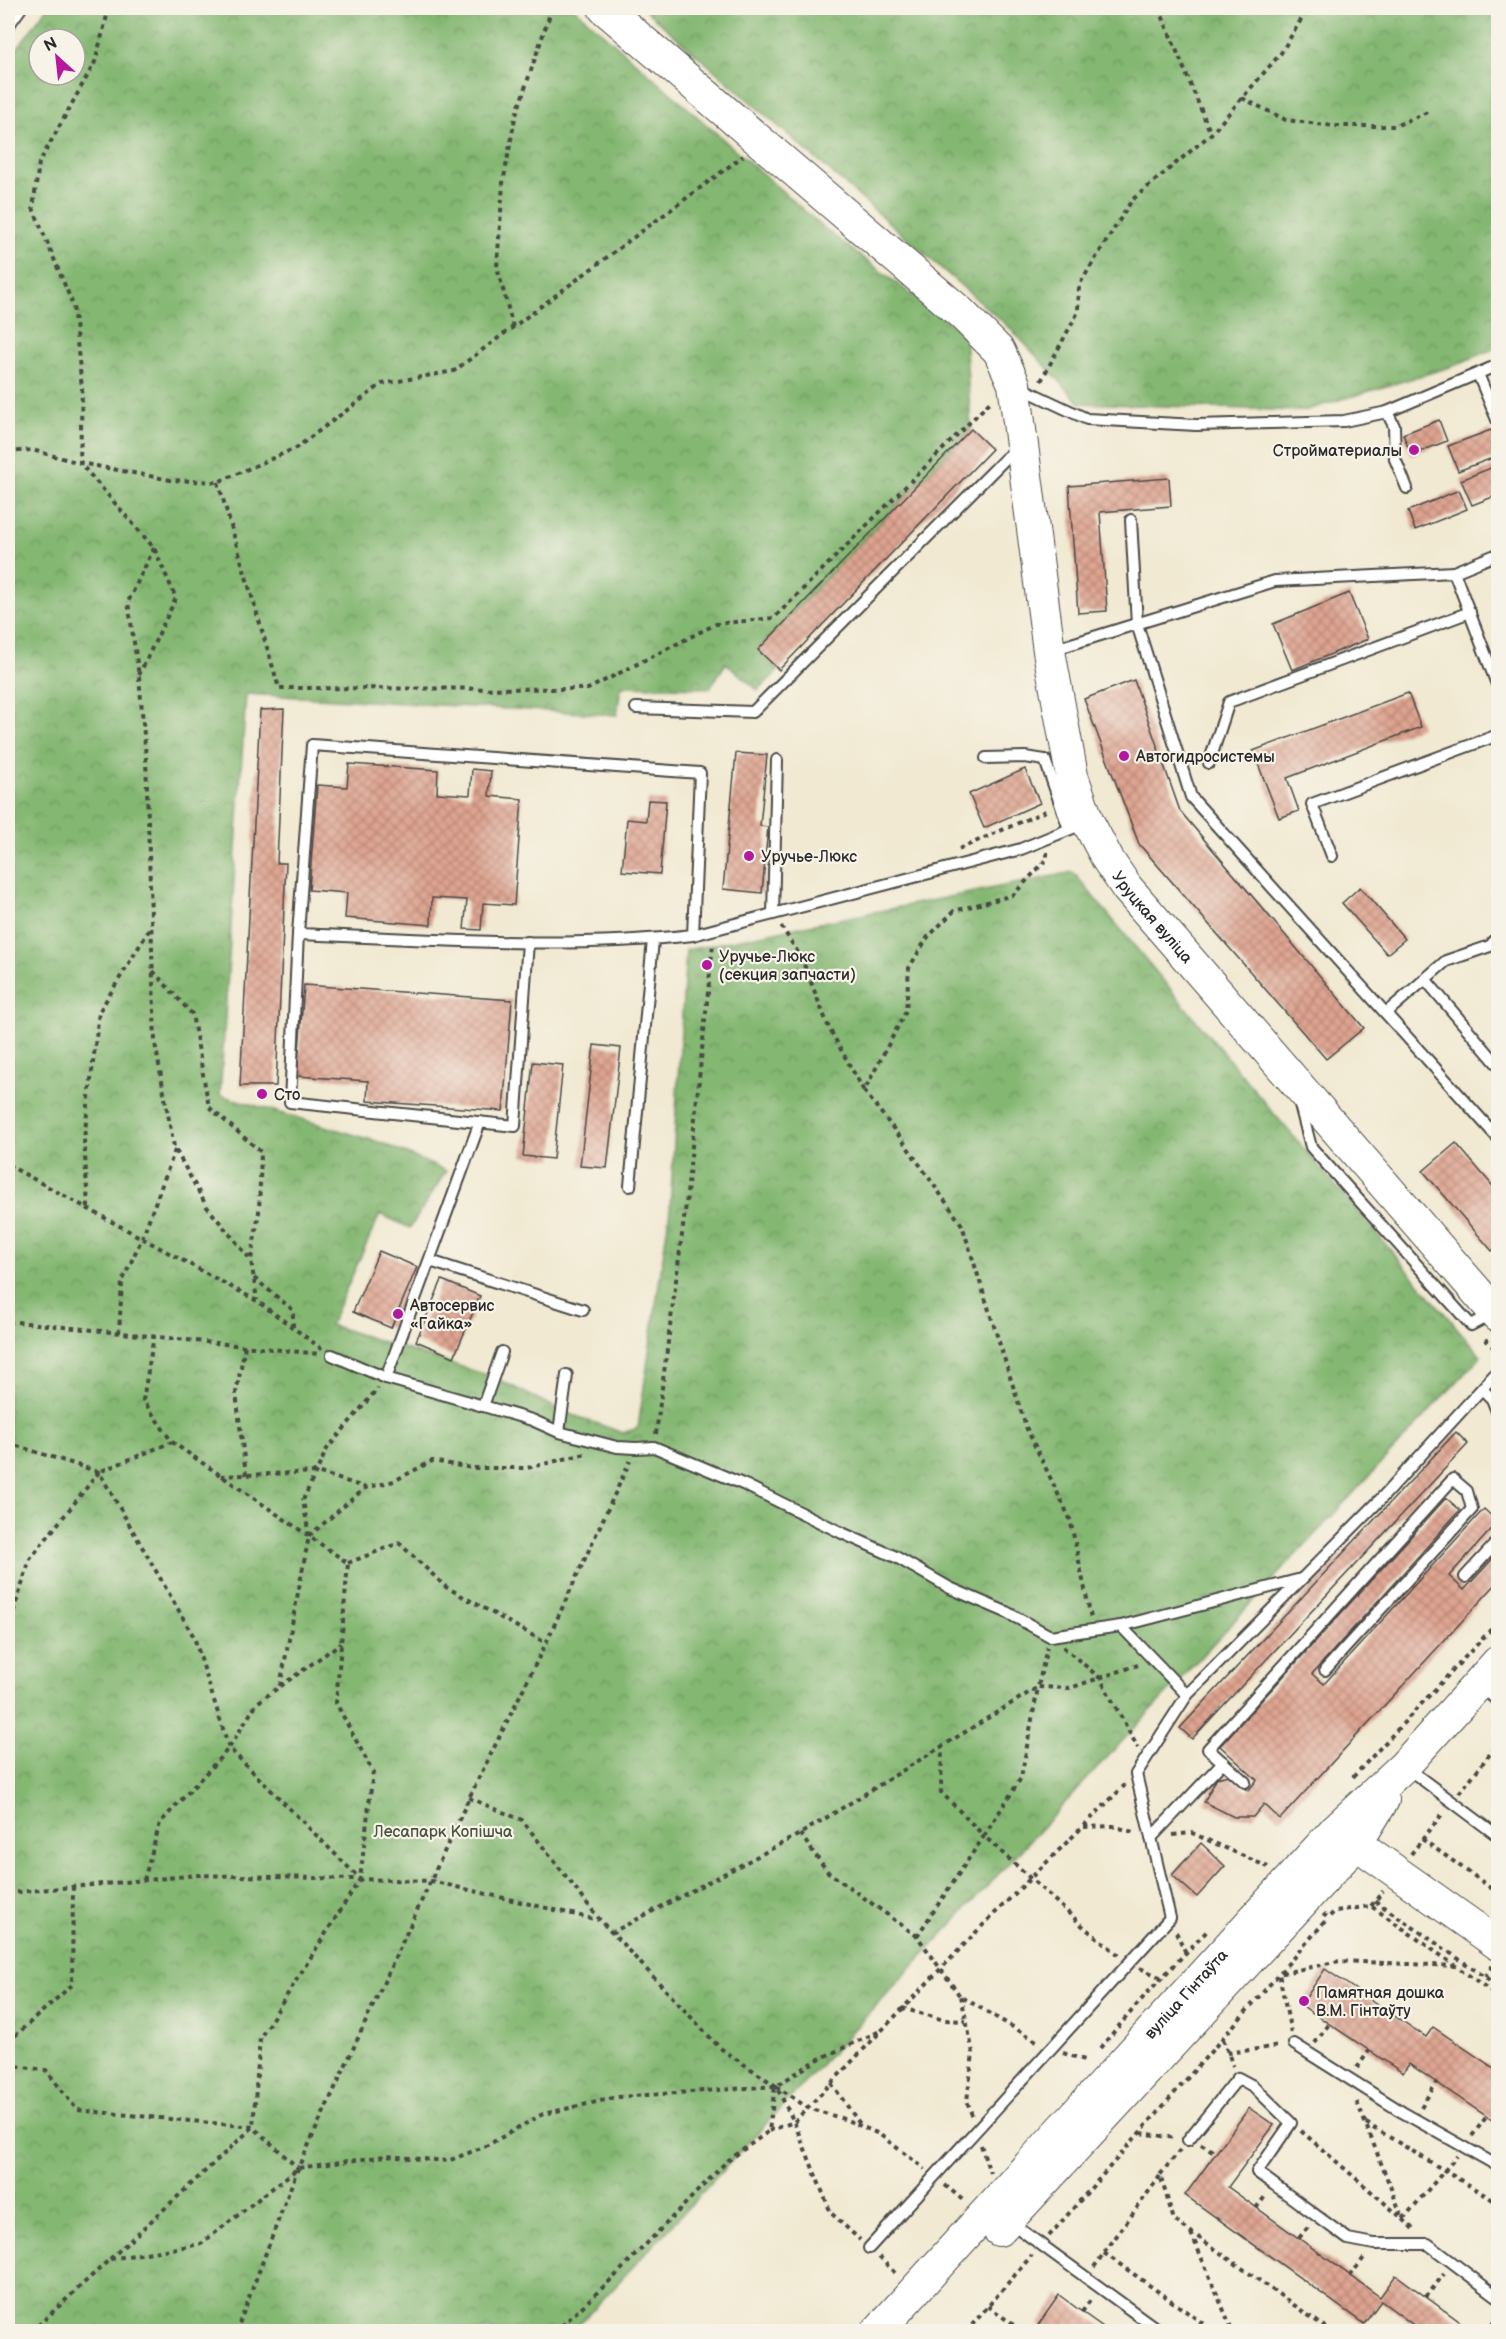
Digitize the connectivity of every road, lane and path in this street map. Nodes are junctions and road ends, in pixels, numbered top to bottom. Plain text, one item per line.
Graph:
1 (21, 8) edge
2 (109, 8) edge
3 (552, 8) edge
4 (604, 8) edge
5 (1159, 8) edge
6 (1308, 8) edge
7 (8, 26) edge
8 (1242, 98) junction
9 (1430, 111) dead end
10 (1211, 134) junction
11 (760, 143) junction
12 (513, 327) junction
13 (1498, 365) edge
14 (1478, 374) junction
15 (1024, 389) junction
16 (1387, 412) junction
17 (1498, 422) edge
18 (1022, 446) junction
19 (8, 452) edge
20 (80, 464) junction
21 (218, 482) junction
22 (1407, 488) dead end
23 (1131, 520) dead end
24 (154, 548) junction
25 (1498, 554) edge
26 (1455, 572) junction
27 (1470, 612) junction
28 (1137, 624) junction
29 (1049, 651) junction
30 (139, 676) junction
31 (1498, 687) edge
32 (636, 708) dead end
33 (1498, 735) edge
34 (986, 758) dead end
35 (777, 760) dead end
36 (1209, 763) dead end
37 (1079, 825) junction
38 (1050, 837) junction
39 (1332, 856) dead end
40 (773, 914) junction
41 (152, 926) junction
42 (715, 929) junction
43 (298, 934) junction
44 (693, 935) junction
45 (1498, 938) edge
46 (653, 940) junction
47 (528, 942) junction
48 (153, 971) junction
49 (1425, 979) junction
50 (1386, 1013) junction
51 (1498, 1065) edge
52 (864, 1091) junction
53 (480, 1122) junction
54 (1498, 1138) edge
55 (176, 1150) junction
56 (8, 1165) edge
57 (630, 1186) dead end
58 (88, 1208) junction
59 (142, 1238) junction
60 (251, 1260) junction
61 (430, 1261) junction
62 (253, 1278) junction
63 (257, 1301) junction
64 (582, 1310) dead end
65 (1498, 1313) edge
66 (8, 1321) edge
67 (293, 1328) junction
68 (119, 1333) junction
69 (154, 1336) junction
70 (245, 1346) junction
71 (502, 1352) dead end
72 (332, 1355) dead end
73 (1498, 1371) edge
74 (567, 1375) dead end
75 (386, 1378) junction
76 (1482, 1389) junction
77 (483, 1406) junction
78 (1498, 1414) edge
79 (559, 1432) junction
80 (172, 1442) junction
81 (8, 1443) edge
82 (617, 1447) junction
83 (654, 1447) junction
84 (636, 1448) junction
85 (99, 1472) junction
86 (317, 1472) junction
87 (246, 1475) junction
88 (221, 1476) junction
89 (365, 1488) junction
90 (309, 1536) junction
91 (1498, 1541) edge
92 (348, 1563) junction
93 (1465, 1577) dead end
94 (1302, 1579) junction
95 (1498, 1622) edge
96 (1120, 1626) junction
97 (8, 1629) edge
98 (1093, 1630) junction
99 (1050, 1636) junction
100 (341, 1643) junction
101 (546, 1643) junction
102 (1153, 1660) junction
103 (1325, 1670) dead end
104 (1100, 1678) junction
105 (1492, 1683) edge
106 (280, 1686) junction
107 (1038, 1687) junction
108 (1187, 1695) junction
109 (942, 1746) junction
110 (229, 1748) junction
111 (1145, 1760) junction
112 (1223, 1762) junction
113 (1404, 1766) junction
114 (1136, 1774) junction
115 (1245, 1782) dead end
116 (1347, 1783) dead end
117 (469, 1798) junction
118 (1084, 1827) junction
119 (800, 1833) junction
120 (984, 1836) junction
121 (1346, 1836) junction
122 (1498, 1836) edge
123 (1151, 1838) junction
124 (1422, 1839) dead end
125 (1275, 1860) dead end
126 (360, 1879) junction
127 (1031, 1879) junction
128 (144, 1880) junction
129 (430, 1881) junction
130 (73, 1887) junction
131 (8, 1893) edge
132 (1498, 1893) edge
133 (1375, 1902) dead end
134 (1371, 1906) dead end
135 (1170, 1918) junction
136 (1328, 1918) dead end
137 (600, 1920) junction
138 (1209, 1928) dead end
139 (611, 1933) junction
140 (917, 1936) junction
141 (1498, 1944) edge
142 (1186, 1953) junction
143 (1129, 1963) junction
144 (1457, 1966) junction
145 (942, 1968) junction
146 (1279, 1974) junction
147 (1162, 1977) junction
148 (1498, 1986) edge
149 (1148, 1992) dead end
150 (960, 1996) junction
151 (1498, 1996) edge
152 (902, 2008) junction
153 (966, 2021) junction
154 (1329, 2024) dead end
155 (880, 2031) junction
156 (1222, 2039) junction
157 (8, 2042) edge
158 (1294, 2044) junction
159 (1051, 2049) junction
160 (1369, 2051) dead end
161 (1227, 2053) junction
162 (1308, 2053) junction
163 (1088, 2061) dead end
164 (8, 2065) edge
165 (1238, 2078) junction
166 (1348, 2080) junction
167 (1437, 2082) dead end
168 (831, 2083) junction
169 (776, 2086) junction
170 (808, 2108) junction
171 (1487, 2116) dead end
172 (1414, 2117) junction
173 (794, 2122) junction
174 (1291, 2122) junction
175 (1365, 2122) junction
176 (862, 2126) junction
177 (253, 2127) junction
178 (976, 2130) junction
179 (769, 2131) junction
180 (1140, 2133) junction
181 (1188, 2140) junction
182 (1465, 2147) junction
183 (1498, 2166) edge
184 (297, 2168) junction
185 (1445, 2170) junction
186 (990, 2175) dead end
187 (1160, 2175) junction
188 (934, 2176) junction
189 (1498, 2204) edge
190 (988, 2210) junction
191 (1403, 2219) junction
192 (1190, 2231) junction
193 (1374, 2244) junction
194 (1428, 2244) junction
195 (1041, 2245) junction
196 (869, 2248) junction
197 (1104, 2253) junction
198 (110, 2259) junction
199 (1453, 2263) junction
200 (1350, 2276) dead end
201 (1087, 2277) junction
202 (902, 2278) dead end
203 (1426, 2297) dead end
204 (1498, 2297) edge
205 (988, 2306) junction
206 (1498, 2316) edge
207 (891, 2327) edge
208 (31, 2331) edge
209 (236, 2331) edge
210 (555, 2331) edge
211 (966, 2331) edge
212 (1023, 2331) edge
213 (1161, 2331) edge
214 (1215, 2331) edge
215 (1233, 2331) edge
216 (1332, 2331) edge
217 (1487, 2331) edge

1 - 7 lane
2 - 20 path
3 - 12 path
4 - 11 street, Уруцкая вуліца
5 - 10 path
6 - 8 path
8 - 9 path
8 - 10 path
10 - 15 path
11 - 12 path
11 - 15 street, Уруцкая вуліца
12 - 21 path
13 - 14 lane
14 - 16 lane
14 - 17 lane
15 - 16 lane
15 - 18 street, Уруцкая вуліца
15 - 21 path
16 - 22 lane
18 - 29 street, Уруцкая вуліца
18 - 32 lane
19 - 20 path
20 - 21 path
20 - 24 path
23 - 28 lane
24 - 30 path
24 - 30 path
25 - 26 lane
26 - 27 lane
26 - 28 lane
27 - 31 lane
27 - 36 lane
28 - 29 lane
28 - 50 lane
29 - 37 street, Уруцкая вуліца
30 - 41 path
33 - 39 lane
34 - 37 lane
35 - 40 lane
37 - 38 lane
37 - 65 street, Уруцкая вуліца
38 - 40 lane
38 - 52 path
40 - 42 lane
40 - 52 path
41 - 48 path
41 - 58 path
42 - 44 lane
42 - 83 path
43 - 44 lane
43 - 47 lane
43 - 53 lane
44 - 46 lane
45 - 49 lane
46 - 47 lane
46 - 57 lane
47 - 53 lane
48 - 55 path
48 - 60 path
49 - 50 lane
49 - 51 lane
50 - 54 lane
52 - 98 path
53 - 61 lane
55 - 59 path
55 - 60 path
56 - 58 path
58 - 59 path
59 - 63 path
59 - 68 path
60 - 62 path
61 - 64 lane
61 - 75 lane
62 - 63 path
62 - 67 path
63 - 67 path
66 - 68 path
67 - 70 path
68 - 69 path
69 - 70 path
69 - 80 path
70 - 87 path
71 - 77 lane
72 - 75 lane
73 - 76 lane
74 - 79 lane
75 - 77 lane
75 - 86 path
76 - 78 lane
76 - 94 lane
77 - 79 lane
79 - 82 lane
80 - 85 path
80 - 88 path
81 - 85 path
82 - 84 lane
82 - 89 path
83 - 84 lane
83 - 99 lane
84 - 101 path
85 - 97 path
85 - 110 path
86 - 87 path
86 - 89 path
86 - 90 path
87 - 88 path
88 - 90 path
89 - 90 path
90 - 92 path
90 - 106 path
91 - 93 lane
92 - 100 path
92 - 101 path
94 - 96 lane
94 - 108 lane
95 - 116 path
96 - 98 lane
96 - 102 lane
98 - 99 lane
99 - 104 path
99 - 107 path
100 - 106 path
100 - 126 path
101 - 117 path
102 - 104 path
102 - 108 lane
103 - 112 lane
104 - 107 path
104 - 111 path
105 - 113 street
106 - 110 path
107 - 109 path
107 - 120 path
108 - 111 lane
109 - 119 path
109 - 120 path
110 - 126 path
110 - 128 path
111 - 114 lane
112 - 115 lane
112 - 123 lane
113 - 121 street, вуліца Гінтаўта
113 - 122 lane
114 - 118 path
114 - 123 lane
117 - 129 path
117 - 137 path
118 - 123 path
118 - 127 path
119 - 139 path
119 - 140 path
120 - 127 path
120 - 140 path
121 - 141 street
121 - 190 street, вуліца Гінтаўта
123 - 125 path
123 - 135 lane
124 - 132 path
126 - 128 path
126 - 129 path
126 - 177 path
127 - 143 path
127 - 145 path
128 - 130 path
129 - 137 path
129 - 184 path
130 - 131 path
130 - 157 path
133 - 148 path
134 - 144 path
135 - 142 path
135 - 143 lane
136 - 146 path
137 - 139 path
138 - 142 path
139 - 169 path
140 - 145 path
142 - 147 path
143 - 147 path
143 - 159 lane
144 - 146 path
144 - 151 path
145 - 150 path
145 - 152 path
146 - 156 path
146 - 158 path
147 - 149 path
150 - 153 path
150 - 159 path
152 - 153 path
152 - 155 path
153 - 178 path
154 - 162 path
155 - 168 path
155 - 169 path
156 - 161 path
156 - 180 path
158 - 161 path
158 - 162 lane
159 - 163 path
159 - 178 lane
160 - 166 path
161 - 165 path
162 - 166 lane
164 - 177 path
165 - 174 lane
165 - 181 lane
166 - 172 lane
166 - 175 path
167 - 172 path
168 - 170 path
168 - 176 path
169 - 170 path
169 - 173 path
169 - 179 path
169 - 184 path
170 - 173 path
170 - 176 path
171 - 182 path
172 - 182 lane
173 - 179 path
173 - 196 path
174 - 191 path
174 - 193 lane
175 - 185 path
175 - 191 path
176 - 188 path
177 - 184 path
177 - 198 path
178 - 186 path
178 - 188 lane
179 - 210 path
180 - 181 path
180 - 195 path
181 - 187 path
182 - 183 lane
182 - 185 path
184 - 198 path
184 - 209 path
185 - 189 path
185 - 191 path
187 - 192 path
187 - 197 path
188 - 190 path
188 - 196 lane
190 - 195 lane
190 - 207 street, вуліца Гінтаўта
191 - 194 path
192 - 215 path
192 - 216 path
193 - 194 lane
193 - 200 path
194 - 199 lane
195 - 201 lane
195 - 205 path
196 - 202 path
197 - 201 path
197 - 214 path
198 - 208 path
199 - 203 path
199 - 204 lane
201 - 213 lane
205 - 211 path
205 - 212 path
206 - 217 path

